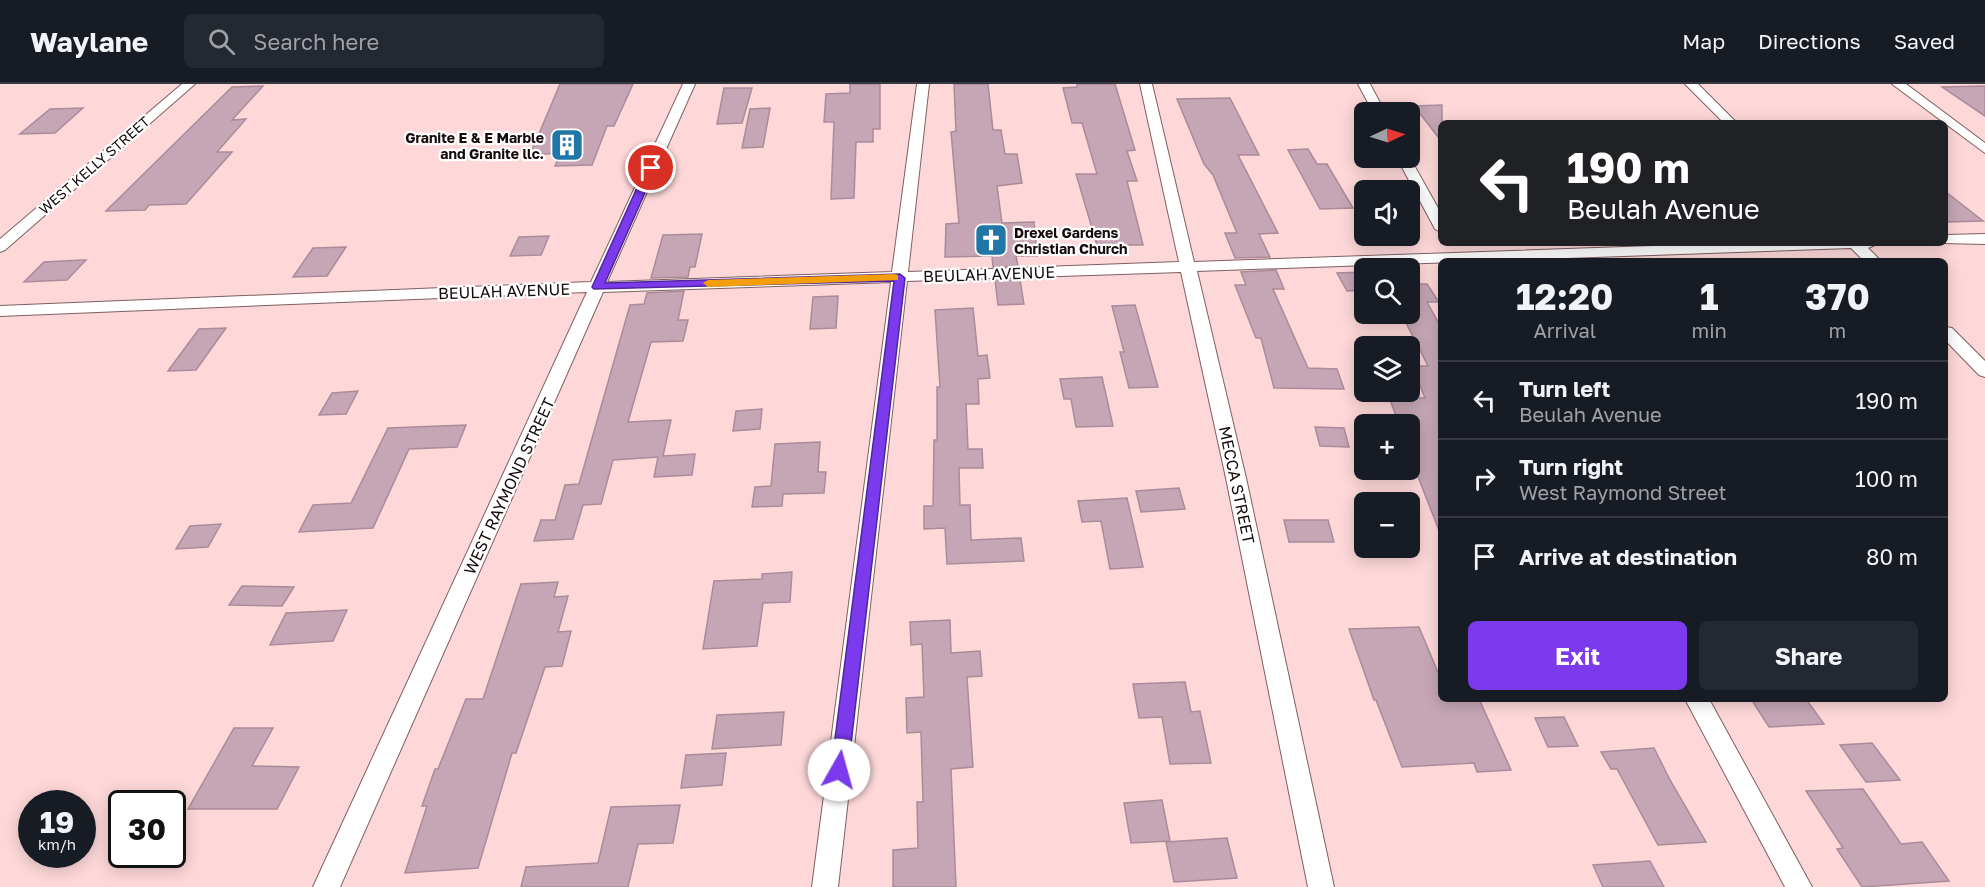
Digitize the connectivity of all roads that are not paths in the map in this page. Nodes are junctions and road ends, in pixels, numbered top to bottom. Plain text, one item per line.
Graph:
1 (189, 84) edge
2 (689, 84) edge
3 (923, 84) edge
4 (1146, 84) edge
5 (1364, 84) edge
6 (1691, 84) edge
7 (1898, 84) edge
8 (1374, 102) edge
9 (1728, 120) edge
10 (1946, 120) edge
11 (1948, 121) edge
12 (1985, 149) edge
13 (1409, 168) edge
14 (1438, 221) edge
15 (1985, 239) edge
16 (1948, 240) edge
17 (1781, 246) edge
18 (1858, 246) edge
19 (0, 247) edge
20 (1483, 258) edge
21 (1870, 258) edge
22 (1438, 260) edge
23 (1188, 267) junction
24 (900, 278) junction
25 (598, 287) junction
26 (0, 311) edge
27 (1948, 334) edge
28 (1985, 371) edge
29 (1699, 702) edge
30 (326, 887) edge
31 (825, 887) edge
32 (1321, 887) edge
33 (1799, 887) edge

1 - 19 street, WEST KELLY STREET
2 - 25 street, WEST RAYMOND STREET
3 - 24 street
4 - 23 street, MECCA STREET
5 - 8 street
6 - 9 street
7 - 10 street
11 - 12 street
13 - 14 street
15 - 16 street
17 - 20 street, BEULAH AVENUE
18 - 21 street
22 - 23 street, BEULAH AVENUE
23 - 24 street, BEULAH AVENUE
23 - 32 street, MECCA STREET
24 - 25 street, BEULAH AVENUE
24 - 31 street
25 - 26 street, BEULAH AVENUE
25 - 30 street, WEST RAYMOND STREET
27 - 28 street
29 - 33 street

